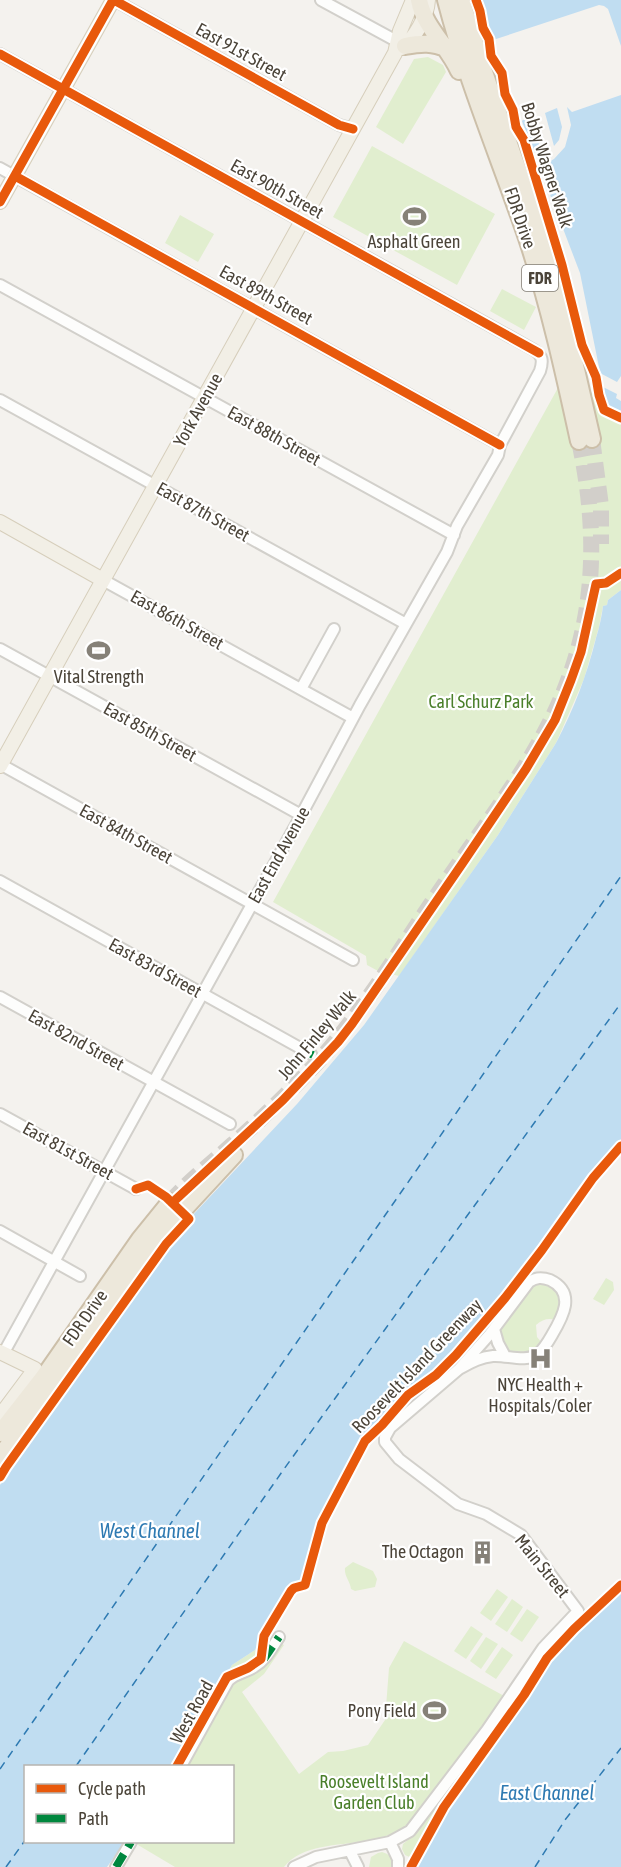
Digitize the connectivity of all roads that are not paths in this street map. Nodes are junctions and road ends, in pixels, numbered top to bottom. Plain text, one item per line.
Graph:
1 (113, 0) edge
2 (321, 0) edge
3 (413, 0) edge
4 (446, 0) edge
5 (461, 0) edge
6 (424, 5) edge
7 (399, 47) junction
8 (447, 49) junction
9 (0, 54) edge
10 (63, 89) junction
11 (485, 119) junction
12 (353, 129) junction
13 (0, 168) edge
14 (15, 176) junction
15 (0, 202) edge
16 (302, 222) junction
17 (0, 285) edge
18 (254, 308) junction
19 (538, 353) joint
20 (204, 398) junction
21 (0, 400) edge
22 (500, 445) junction
23 (155, 486) junction
24 (0, 522) edge
25 (454, 535) junction
26 (103, 580) junction
27 (406, 624) junction
28 (334, 629) dead end
29 (0, 649) edge
30 (50, 676) junction
31 (301, 689) junction
32 (353, 718) junction
33 (0, 765) edge
34 (301, 815) junction
35 (0, 881) edge
36 (252, 904) junction
37 (353, 960) dead end
38 (202, 993) junction
39 (0, 997) edge
40 (311, 1054) dead end
41 (153, 1082) junction
42 (0, 1114) edge
43 (230, 1124) dead end
44 (234, 1155) dead end
45 (104, 1171) junction
46 (136, 1189) dead end
47 (170, 1203) tunnel mouth
48 (0, 1232) edge
49 (53, 1261) junction
50 (80, 1276) dead end
51 (494, 1329) junction
52 (1, 1353) edge
53 (505, 1356) junction
54 (459, 1369) junction
55 (0, 1416) edge
56 (0, 1433) edge
57 (0, 1457) edge
58 (279, 1637) dead end
59 (182, 1765) edge
60 (390, 1842) junction
61 (130, 1843) edge
62 (350, 1851) junction
63 (116, 1867) edge
64 (294, 1867) edge
65 (358, 1867) edge
66 (398, 1867) edge

1 - 10 main road
1 - 12 street, East 91st Street
2 - 7 street
3 - 7 main road, York Avenue
4 - 11 highway, FDR Drive / FDR
5 - 11 highway, FDR Drive / FDR
6 - 7 main road, York Avenue
6 - 8 highway
7 - 8 highway
7 - 12 main road, York Avenue
8 - 11 highway
9 - 10 street, East 90th Street
10 - 14 main road
10 - 16 street, East 90th Street
12 - 16 main road, York Avenue
13 - 14 street, East 89th Street
14 - 15 main road
14 - 18 street, East 89th Street
16 - 18 main road, York Avenue
16 - 19 street, East 90th Street
17 - 20 street, East 88th Street
18 - 20 main road, York Avenue
18 - 22 street, East 89th Street
19 - 22 street, East End Avenue
20 - 23 main road, York Avenue
20 - 25 street, East 88th Street
21 - 23 street, East 87th Street
22 - 25 street, East End Avenue
23 - 26 main road, York Avenue
23 - 27 street, East 87th Street
24 - 26 main road, East 86th Street
25 - 27 street, East End Avenue
26 - 30 main road, York Avenue
26 - 31 street, East 86th Street
27 - 32 street, East End Avenue
28 - 31 street
29 - 30 street, East 85th Street
30 - 33 main road, York Avenue
30 - 34 street, East 85th Street
31 - 32 street, East 86th Street
32 - 34 street, East End Avenue
33 - 36 street, East 84th Street
34 - 36 street, East End Avenue
35 - 38 street, East 83rd Street
36 - 37 street, East 84th Street
36 - 38 street, East End Avenue
38 - 40 street, East 83rd Street
38 - 41 street, East End Avenue
39 - 41 street, East 82nd Street
41 - 43 street, East 82nd Street
41 - 45 street, East End Avenue
42 - 45 street, East 81st Street
44 - 57 highway, FDR Drive
45 - 46 street, East 81st Street
45 - 49 street, East End Avenue
47 - 56 highway, FDR Drive
48 - 49 street
49 - 50 street
49 - 52 street, East End Avenue
51 - 53 street
51 - 53 street
51 - 54 street
52 - 55 main road
53 - 54 street
54 - 60 street, Main Street
58 - 59 street, West Road
60 - 62 street, Main Street
60 - 66 street
61 - 63 street
62 - 64 street, Main Street
62 - 65 street

